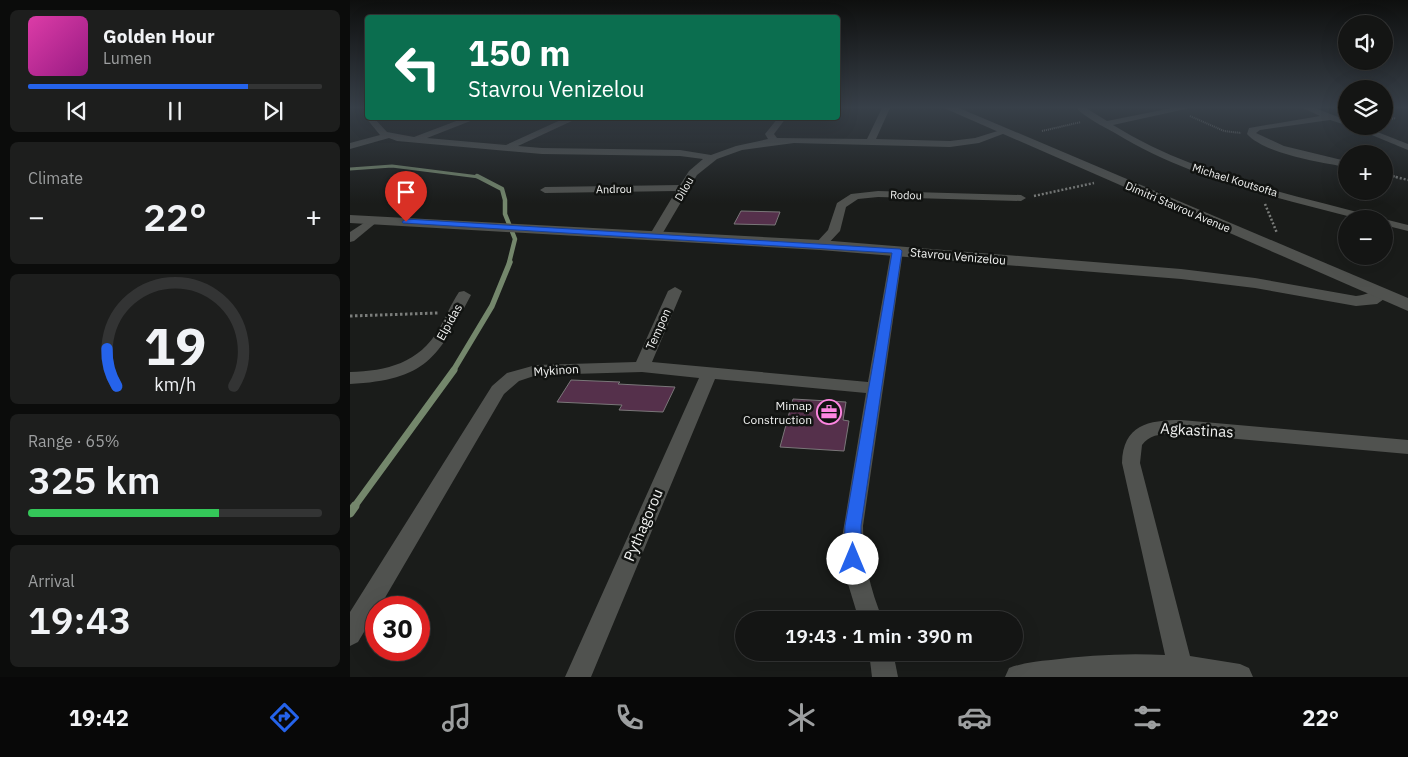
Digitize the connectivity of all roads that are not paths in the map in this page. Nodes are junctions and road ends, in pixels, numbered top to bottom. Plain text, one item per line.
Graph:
1 (377, 140) edge
2 (414, 140) edge
3 (524, 140) edge
4 (977, 140) edge
5 (1022, 140) edge
6 (1131, 140) edge
7 (1259, 140) edge
8 (1393, 140) edge
9 (774, 141) joint
10 (870, 142) joint
11 (1405, 144) edge
12 (350, 146) edge
13 (506, 148) junction
14 (713, 158) junction
15 (1338, 162) edge
16 (684, 188) junction
17 (545, 190) dead end
18 (1021, 198) road end
19 (1340, 210) edge
20 (350, 219) edge
21 (373, 220) junction
22 (1393, 224) edge
23 (1408, 228) edge
24 (655, 236) junction
25 (350, 238) edge
26 (820, 245) junction
27 (897, 251) junction
28 (675, 291) dead end
29 (1382, 294) junction
30 (464, 295) dead end
31 (1408, 305) edge
32 (642, 367) junction
33 (709, 373) junction
34 (350, 378) edge
35 (875, 388) junction
36 (1408, 447) edge
37 (868, 611) edge
38 (350, 634) edge
39 (882, 661) edge
40 (1180, 668) junction
41 (578, 677) edge
42 (885, 677) edge
43 (1018, 677) edge
44 (1240, 677) edge

1 - 12 street
2 - 13 street
3 - 13 street
4 - 10 street, Dilou
5 - 29 main road, Dimitri Stavrou Avenue
6 - 19 street, Michael Koutsofta
7 - 15 street
8 - 11 street
9 - 10 street, Dilou
9 - 14 street, Dilou
13 - 14 street
14 - 16 street, Dilou
16 - 17 street, Androu
16 - 24 street, Dilou
18 - 26 street, Rodou
20 - 21 street, Stavrou Venizelou
21 - 24 street, Stavrou Venizelou
21 - 25 street
22 - 23 street
24 - 26 street, Stavrou Venizelou
26 - 27 street, Stavrou Venizelou
27 - 29 street, Stavrou Venizelou
27 - 35 street
28 - 32 street, Tempon
29 - 31 main road, Dimitri Stavrou Avenue
30 - 34 street, Elpidas
32 - 33 street, Mykinon
32 - 38 street, Mykinon
33 - 35 street, Mykinon
33 - 41 street, Pythagorou
35 - 37 street
36 - 40 street, Agkastinas
39 - 42 street
40 - 43 street
40 - 44 street

